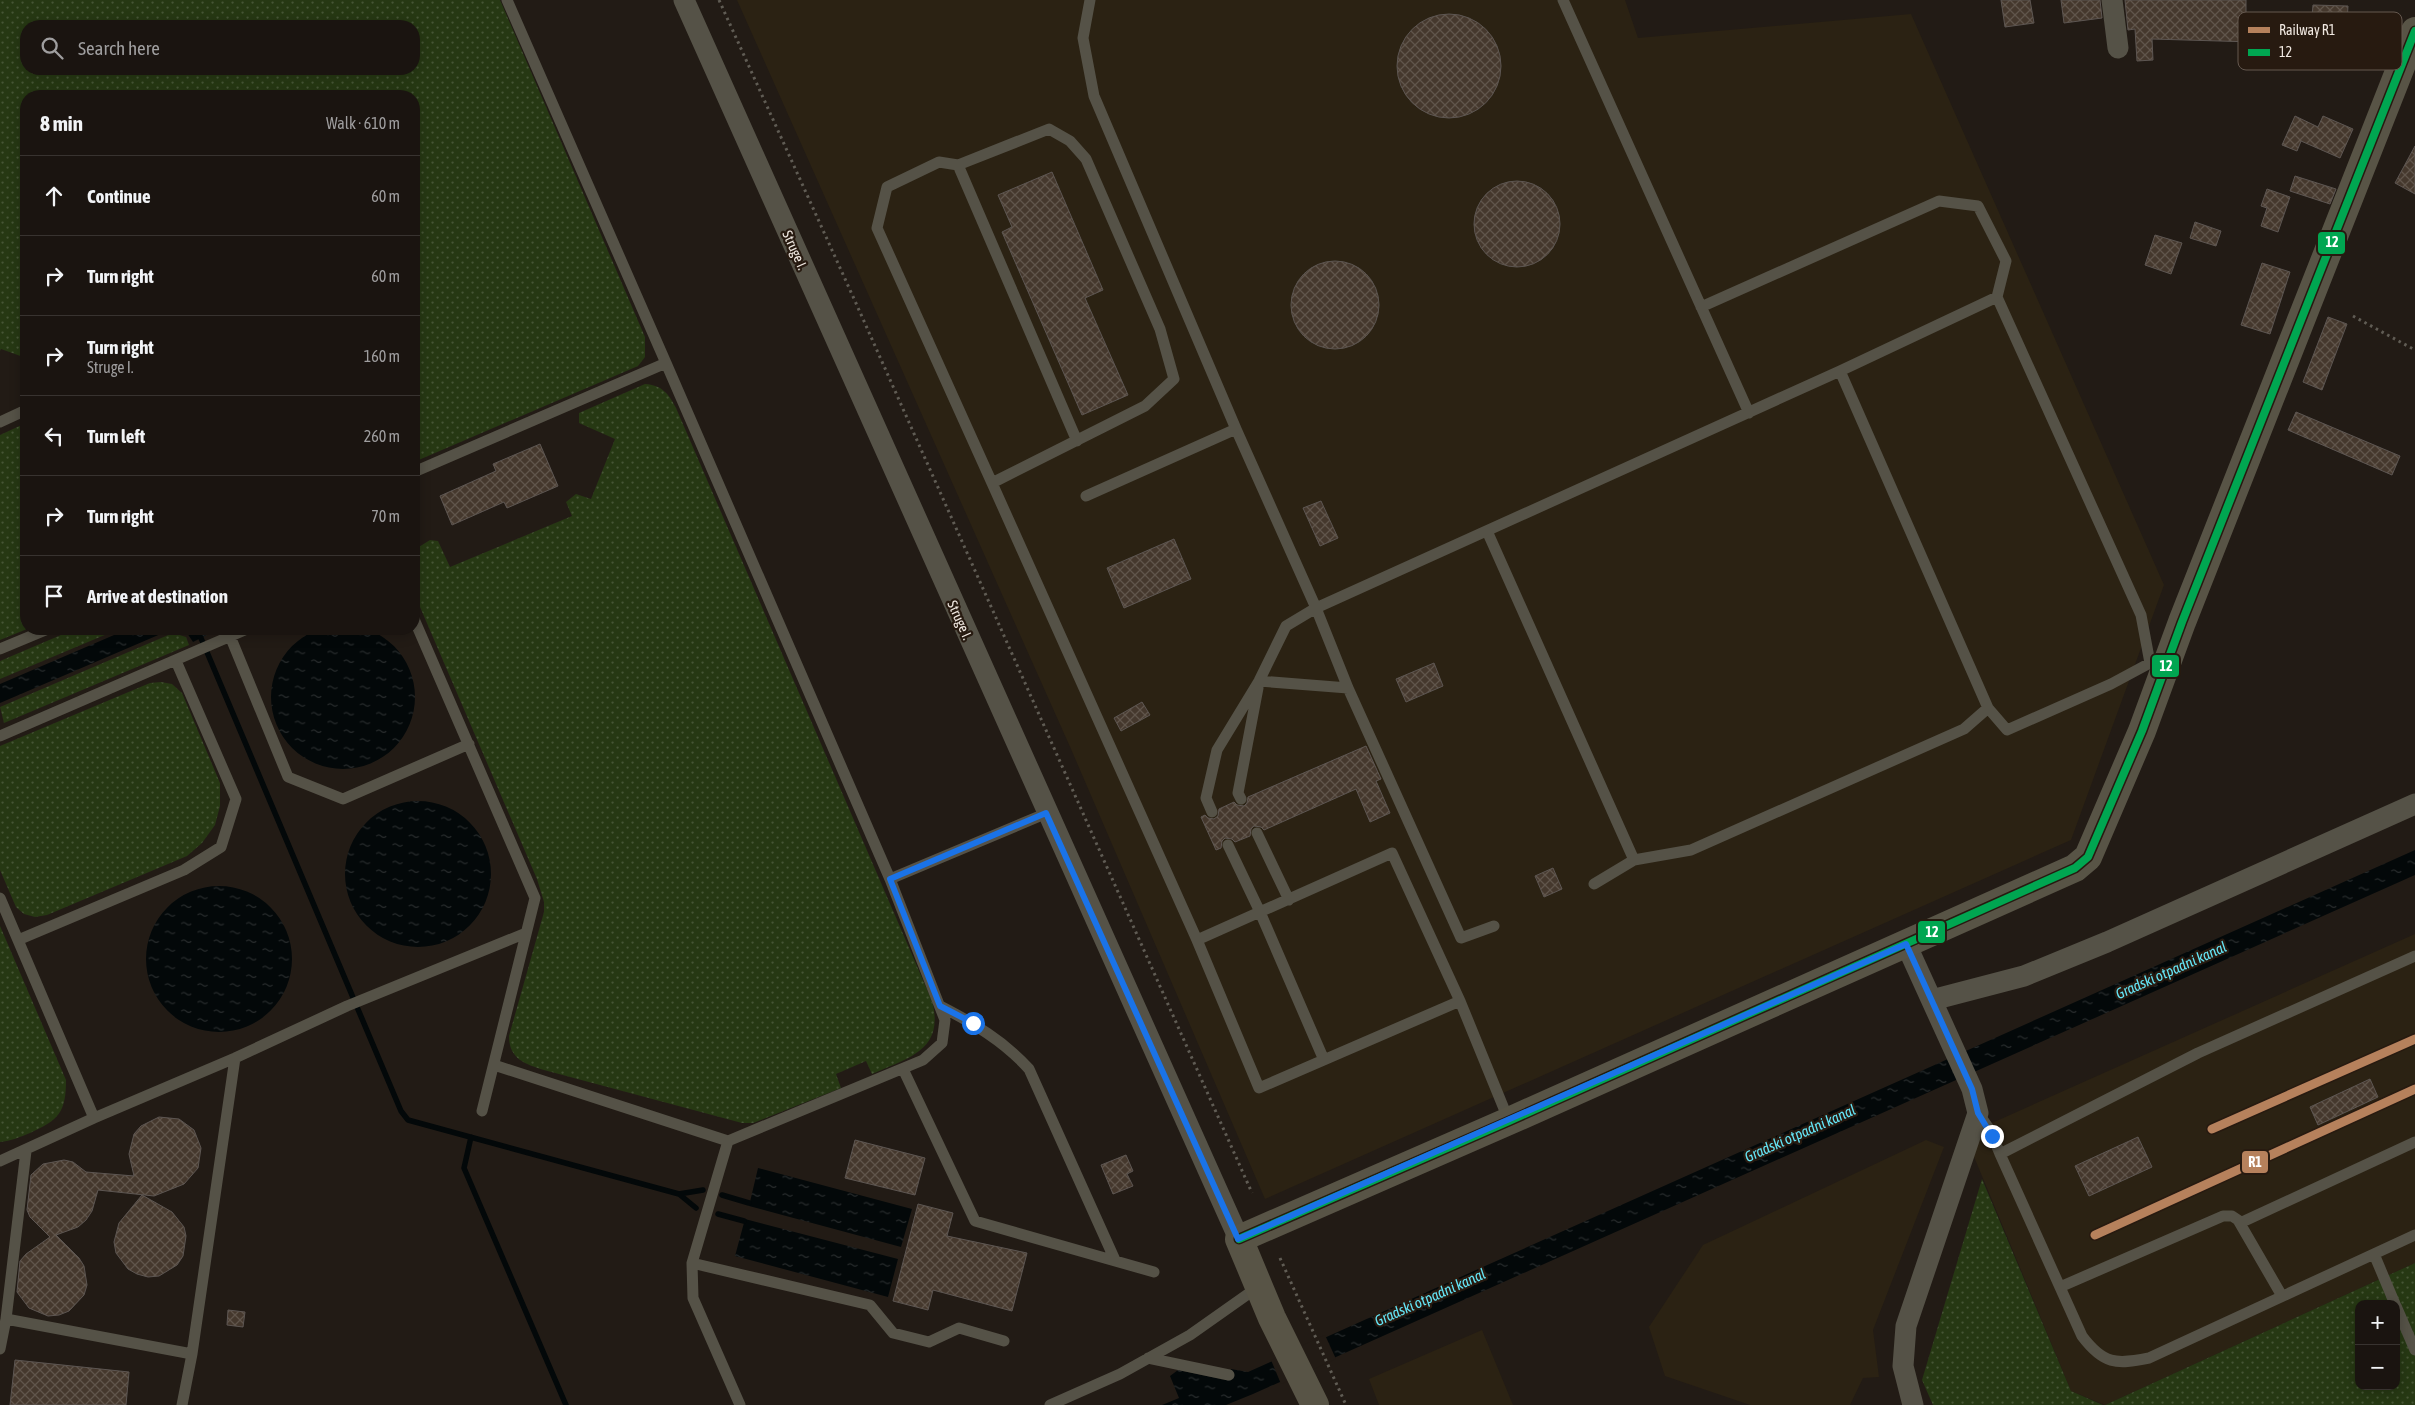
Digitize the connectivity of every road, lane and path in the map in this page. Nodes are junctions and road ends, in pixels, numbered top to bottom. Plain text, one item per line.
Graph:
1 (507, 0) edge
2 (684, 0) edge
3 (719, 0) edge
4 (1090, 0) edge
5 (1562, 0) edge
6 (2112, 0) edge
7 (2415, 31) edge
8 (2118, 48) dead end
9 (2402, 64) edge
10 (2400, 70) edge
11 (958, 165) junction
12 (1997, 297) junction
13 (1701, 307) junction
14 (2353, 316) dead end
15 (2415, 350) edge
16 (666, 363) junction
17 (1840, 372) junction
18 (20, 413) edge
19 (1749, 413) junction
20 (0, 422) edge
21 (1236, 429) junction
22 (1077, 441) junction
23 (420, 469) edge
24 (992, 483) junction
25 (1086, 496) dead end
26 (1487, 531) junction
27 (1316, 608) junction
28 (420, 633) edge
29 (34, 635) edge
30 (230, 636) joint
31 (0, 649) edge
32 (176, 661) junction
33 (1259, 681) junction
34 (1348, 688) junction
35 (1988, 708) junction
36 (0, 736) edge
37 (469, 744) junction
38 (1241, 800) dead end
39 (2415, 804) edge
40 (1212, 812) dead end
41 (1046, 813) junction
42 (1257, 833) dead end
43 (1228, 845) dead end
44 (1634, 860) junction
45 (890, 879) junction
46 (1594, 884) dead end
47 (0, 898) edge
48 (1289, 900) junction
49 (1260, 912) junction
50 (1494, 926) dead end
51 (526, 933) junction
52 (18, 940) junction
53 (1197, 940) junction
54 (1906, 944) junction
55 (2415, 956) edge
56 (1932, 1000) junction
57 (1460, 1001) junction
58 (940, 1006) junction
59 (235, 1058) junction
60 (1324, 1060) junction
61 (494, 1065) junction
62 (903, 1068) junction
63 (482, 1111) dead end
64 (1978, 1113) junction
65 (94, 1118) junction
66 (1510, 1121) junction
67 (728, 1140) junction
68 (2415, 1142) edge
69 (26, 1150) junction
70 (2000, 1154) junction
71 (0, 1161) edge
72 (1252, 1193) dead end
73 (2240, 1223) junction
74 (2415, 1235) edge
75 (1238, 1239) junction
76 (2374, 1254) junction
77 (1280, 1258) dead end
78 (1115, 1260) junction
79 (692, 1263) junction
80 (1154, 1272) dead end
81 (1258, 1287) junction
82 (2060, 1287) junction
83 (2282, 1296) junction
84 (2394, 1300) edge
85 (2400, 1314) edge
86 (6, 1319) junction
87 (1004, 1341) dead end
88 (0, 1349) edge
89 (2415, 1350) edge
90 (192, 1354) junction
91 (1148, 1358) junction
92 (1228, 1375) dead end
93 (182, 1405) edge
94 (740, 1405) edge
95 (1050, 1405) edge
96 (1315, 1405) edge
97 (1346, 1405) edge
98 (1913, 1405) edge

1 - 16 lane
2 - 41 street, Struge I.
3 - 72 path
4 - 21 lane
5 - 13 lane
6 - 8 street
7 - 9 street
10 - 54 street
11 - 22 lane
11 - 22 lane
11 - 24 lane
12 - 13 lane
12 - 17 lane
12 - 35 lane
13 - 19 lane
14 - 15 path
16 - 23 lane
16 - 45 lane
17 - 19 lane
17 - 35 lane
18 - 20 lane
19 - 26 lane
21 - 25 lane
21 - 27 lane
22 - 24 lane
24 - 53 lane
26 - 27 lane
26 - 44 lane
27 - 33 lane
27 - 34 lane
28 - 37 lane
29 - 31 lane
30 - 32 lane
30 - 37 lane
32 - 36 lane
32 - 52 lane
33 - 34 lane
33 - 38 lane
33 - 40 lane
34 - 50 lane
35 - 44 lane
37 - 51 lane
39 - 56 street
41 - 45 lane
41 - 75 street, Struge I.
42 - 48 lane
43 - 49 lane
44 - 46 lane
45 - 58 lane
47 - 52 lane
48 - 49 lane
48 - 57 lane
49 - 53 lane
49 - 60 lane
51 - 59 lane
51 - 61 lane
52 - 65 lane
53 - 60 lane
54 - 56 street
54 - 66 street
55 - 70 lane
56 - 64 street
57 - 60 lane
57 - 66 lane
58 - 62 lane
58 - 78 lane
59 - 65 lane
59 - 90 lane
61 - 63 lane
61 - 67 lane
62 - 67 lane
62 - 78 lane
64 - 70 lane
64 - 98 street
65 - 69 lane
66 - 75 street
67 - 79 lane
68 - 73 lane
69 - 71 lane
69 - 86 lane
70 - 82 lane
73 - 82 lane
73 - 83 lane
74 - 76 lane
75 - 81 street
76 - 83 lane
76 - 84 lane
77 - 97 path
78 - 80 lane
79 - 87 lane
79 - 94 lane
81 - 91 lane
81 - 96 street
82 - 83 lane
85 - 89 lane
86 - 88 lane
86 - 90 lane
90 - 93 lane
91 - 92 lane
91 - 95 lane

